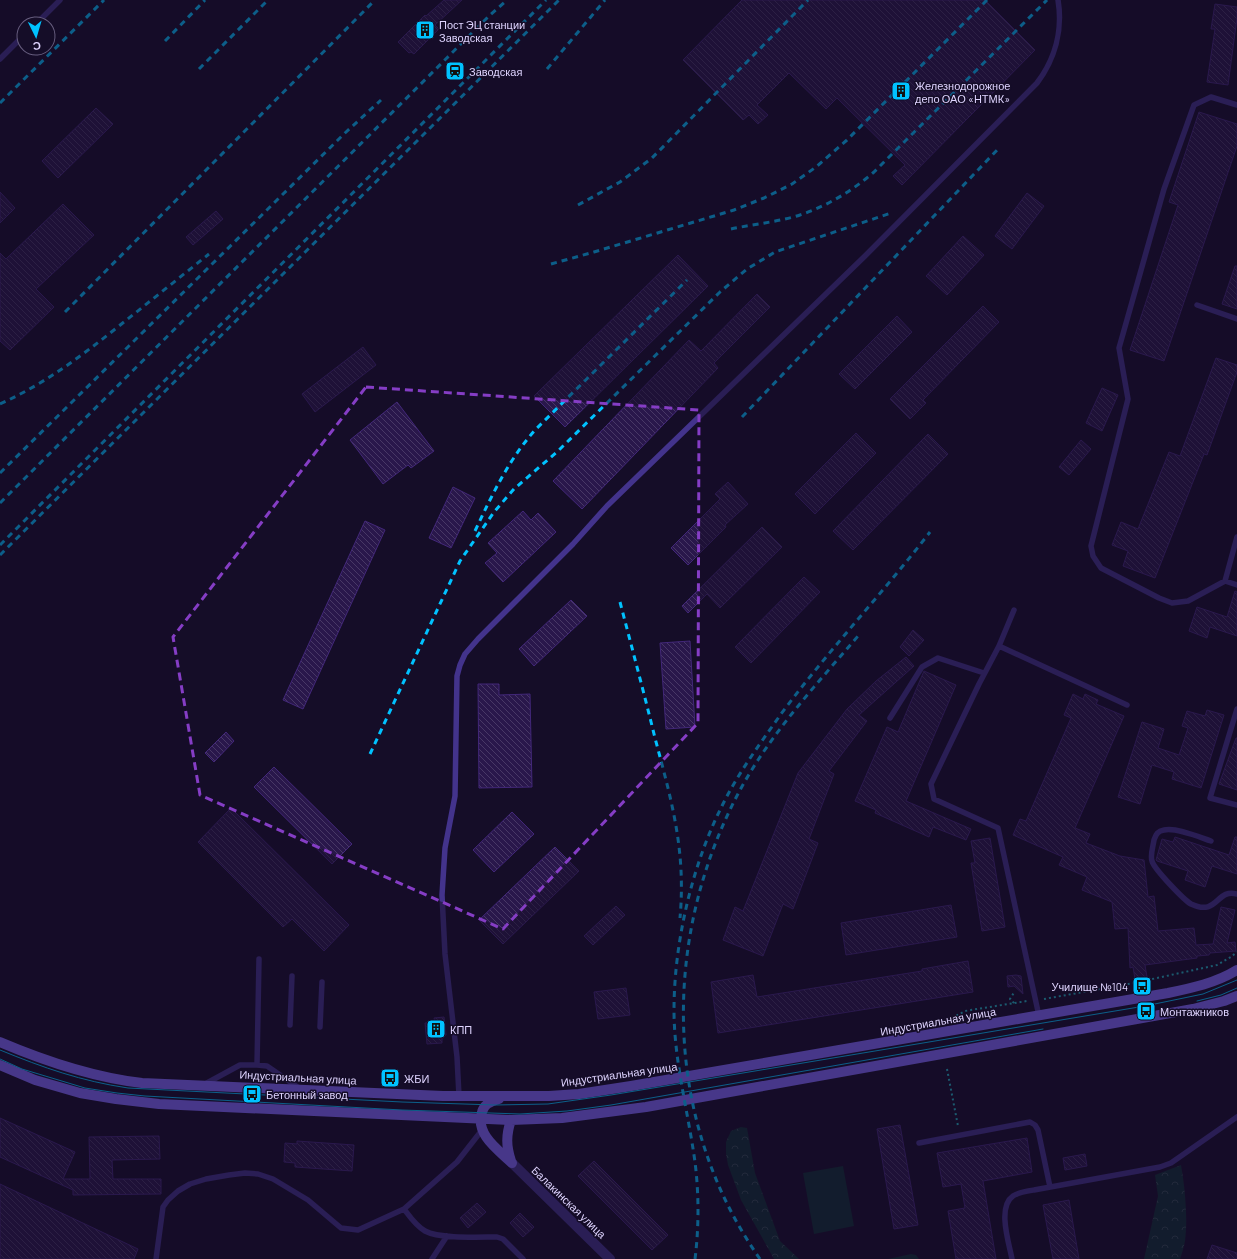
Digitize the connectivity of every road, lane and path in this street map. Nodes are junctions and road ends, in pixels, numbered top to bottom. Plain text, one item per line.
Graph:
1 (60, 0) edge
2 (1058, 0) edge
3 (44, 16) edge
4 (16, 44) edge
5 (0, 59) edge
6 (1237, 105) edge
7 (1197, 305) dead end
8 (1237, 319) edge
9 (1237, 537) edge
10 (1225, 581) junction
11 (1237, 585) edge
12 (1014, 610) dead end
13 (999, 646) junction
14 (984, 673) junction
15 (1127, 705) dead end
16 (1237, 710) edge
17 (890, 718) dead end
18 (1237, 805) edge
19 (1211, 841) dead end
20 (1237, 894) edge
21 (1237, 952) edge
22 (258, 959) dead end
23 (1237, 970) edge
24 (292, 976) dead end
25 (322, 982) dead end
26 (1014, 991) dead end
27 (1237, 996) edge
28 (1036, 1000) junction
29 (1014, 1003) junction
30 (1039, 1016) junction
31 (949, 1020) dead end
32 (290, 1025) dead end
33 (320, 1027) dead end
34 (0, 1042) edge
35 (0, 1065) edge
36 (257, 1065) junction
37 (947, 1069) dead end
38 (202, 1085) junction
39 (301, 1089) junction
40 (459, 1096) junction
41 (520, 1097) junction
42 (1237, 1117) edge
43 (480, 1119) junction
44 (511, 1120) junction
45 (482, 1130) junction
46 (960, 1135) junction
47 (919, 1144) dead end
48 (512, 1163) junction
49 (1050, 1187) junction
50 (404, 1209) junction
51 (447, 1236) junction
52 (156, 1259) edge
53 (432, 1259) edge
54 (523, 1259) edge
55 (610, 1259) edge
56 (1012, 1259) edge

1 - 3 lane
2 - 40 lane
4 - 5 lane
6 - 10 lane
7 - 8 lane
9 - 10 lane
10 - 11 lane
12 - 13 lane
13 - 14 lane
13 - 15 lane
14 - 17 lane
14 - 28 lane
16 - 18 lane
19 - 20 lane
21 - 28 path
22 - 36 lane
23 - 30 main road, Индустриальная улица
24 - 32 lane
25 - 33 lane
26 - 29 path
27 - 44 main road
28 - 29 path
28 - 30 lane
29 - 31 path
30 - 41 main road, Индустриальная улица
34 - 38 main road, Индустриальная улица
35 - 43 main road
36 - 38 lane
36 - 39 lane
37 - 46 path
38 - 39 main road, Индустриальная улица
39 - 40 main road, Индустриальная улица
40 - 41 main road, Индустриальная улица
41 - 43 main road
42 - 49 lane
43 - 44 main road
43 - 45 main road
44 - 48 main road
45 - 48 main road
45 - 50 lane
46 - 47 lane
46 - 49 lane
48 - 55 street, Балакинская улица
49 - 56 lane
50 - 51 lane
50 - 52 lane
51 - 53 lane
51 - 54 lane

